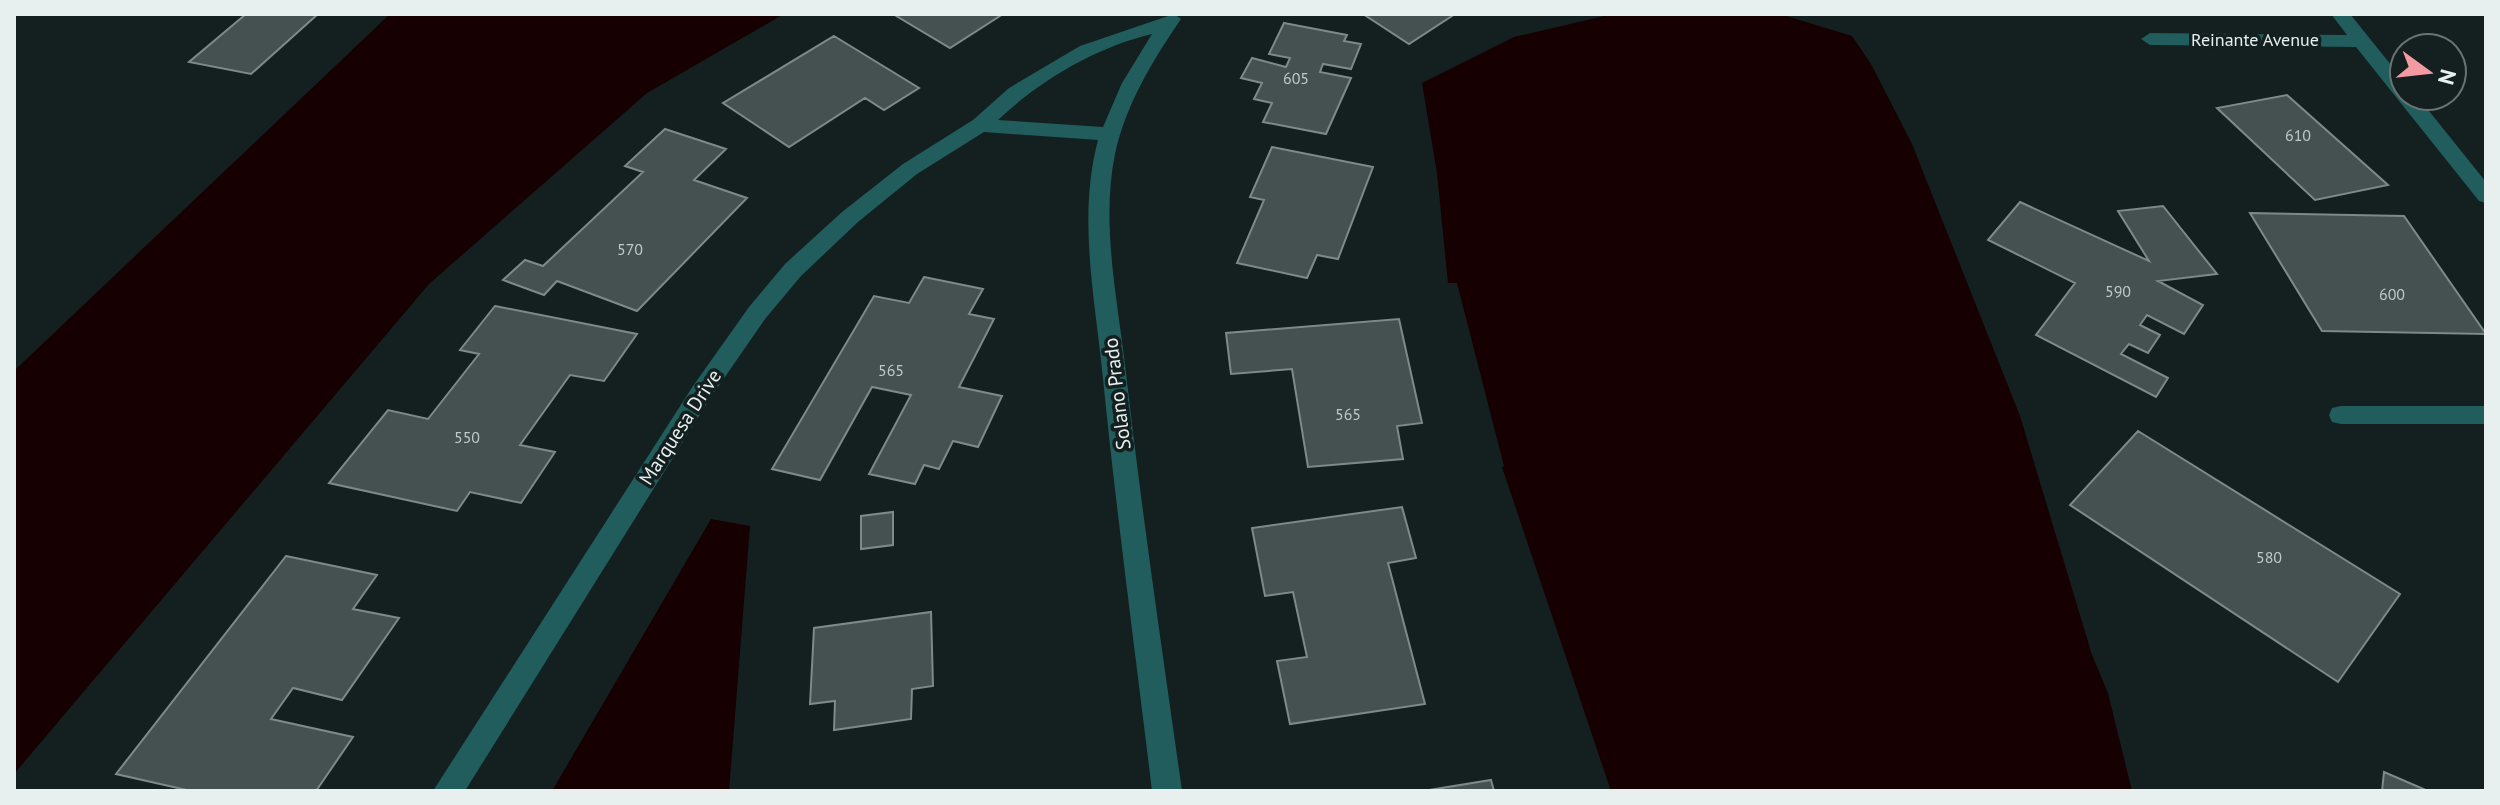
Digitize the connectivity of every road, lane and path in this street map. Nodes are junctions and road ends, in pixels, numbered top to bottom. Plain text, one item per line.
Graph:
1 (2340, 14) edge
2 (1173, 18) edge
3 (2150, 39) dead end
4 (2361, 41) junction
5 (2388, 74) edge
6 (2419, 112) edge
7 (980, 125) junction
8 (1110, 134) junction
9 (2486, 196) edge
10 (2341, 415) dead end
11 (2486, 415) edge
12 (448, 791) edge
13 (1167, 791) edge

1 - 4 street, Reinante Avenue
2 - 7 street, Marquesa Drive
2 - 8 street, Solano Prado
3 - 4 street, Reinante Avenue
4 - 5 street, Reinante Avenue
6 - 9 street, Reinante Avenue
7 - 8 street
7 - 12 street, Marquesa Drive
8 - 13 street, Solano Prado
10 - 11 street

